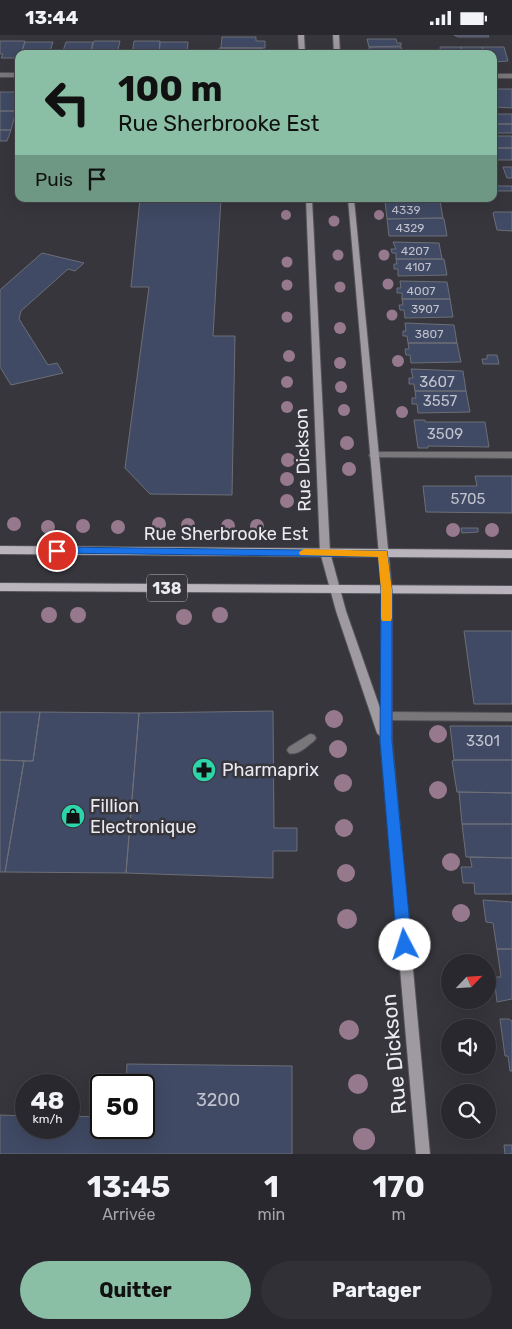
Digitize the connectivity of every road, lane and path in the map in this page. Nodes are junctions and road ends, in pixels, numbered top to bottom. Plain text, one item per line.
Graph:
1 (301, 35) edge
2 (336, 35) edge
3 (302, 50) edge
4 (338, 50) edge
5 (0, 75) edge
6 (15, 75) edge
7 (497, 76) edge
8 (512, 76) edge
9 (309, 202) edge
10 (351, 202) edge
11 (373, 455) junction
12 (512, 455) edge
13 (0, 550) edge
14 (325, 552) junction
15 (383, 553) junction
16 (512, 554) edge
17 (0, 587) edge
18 (334, 589) junction
19 (387, 590) junction
20 (512, 590) edge
21 (386, 716) junction
22 (512, 717) edge
23 (310, 739) dead end
24 (386, 741) junction
25 (293, 750) dead end
26 (423, 1154) edge

1 - 3 main road
2 - 4 main road
5 - 6 street
7 - 8 street
9 - 14 main road, Rue Dickson
10 - 11 main road, Rue Dickson
11 - 12 street
11 - 15 main road, Rue Dickson
13 - 14 main road, Rue Sherbrooke Est / 138
14 - 15 main road, Rue Sherbrooke Est / 138
14 - 18 main road, Rue Dickson
15 - 16 main road, Rue Sherbrooke Est / 138
15 - 19 main road, Rue Dickson
17 - 18 main road, 138
18 - 19 main road, 138
18 - 24 main road, Rue Dickson
19 - 20 main road, 138
19 - 21 main road, Rue Dickson
21 - 22 street
21 - 24 main road, Rue Dickson
23 - 25 street
24 - 26 main road, Rue Dickson

